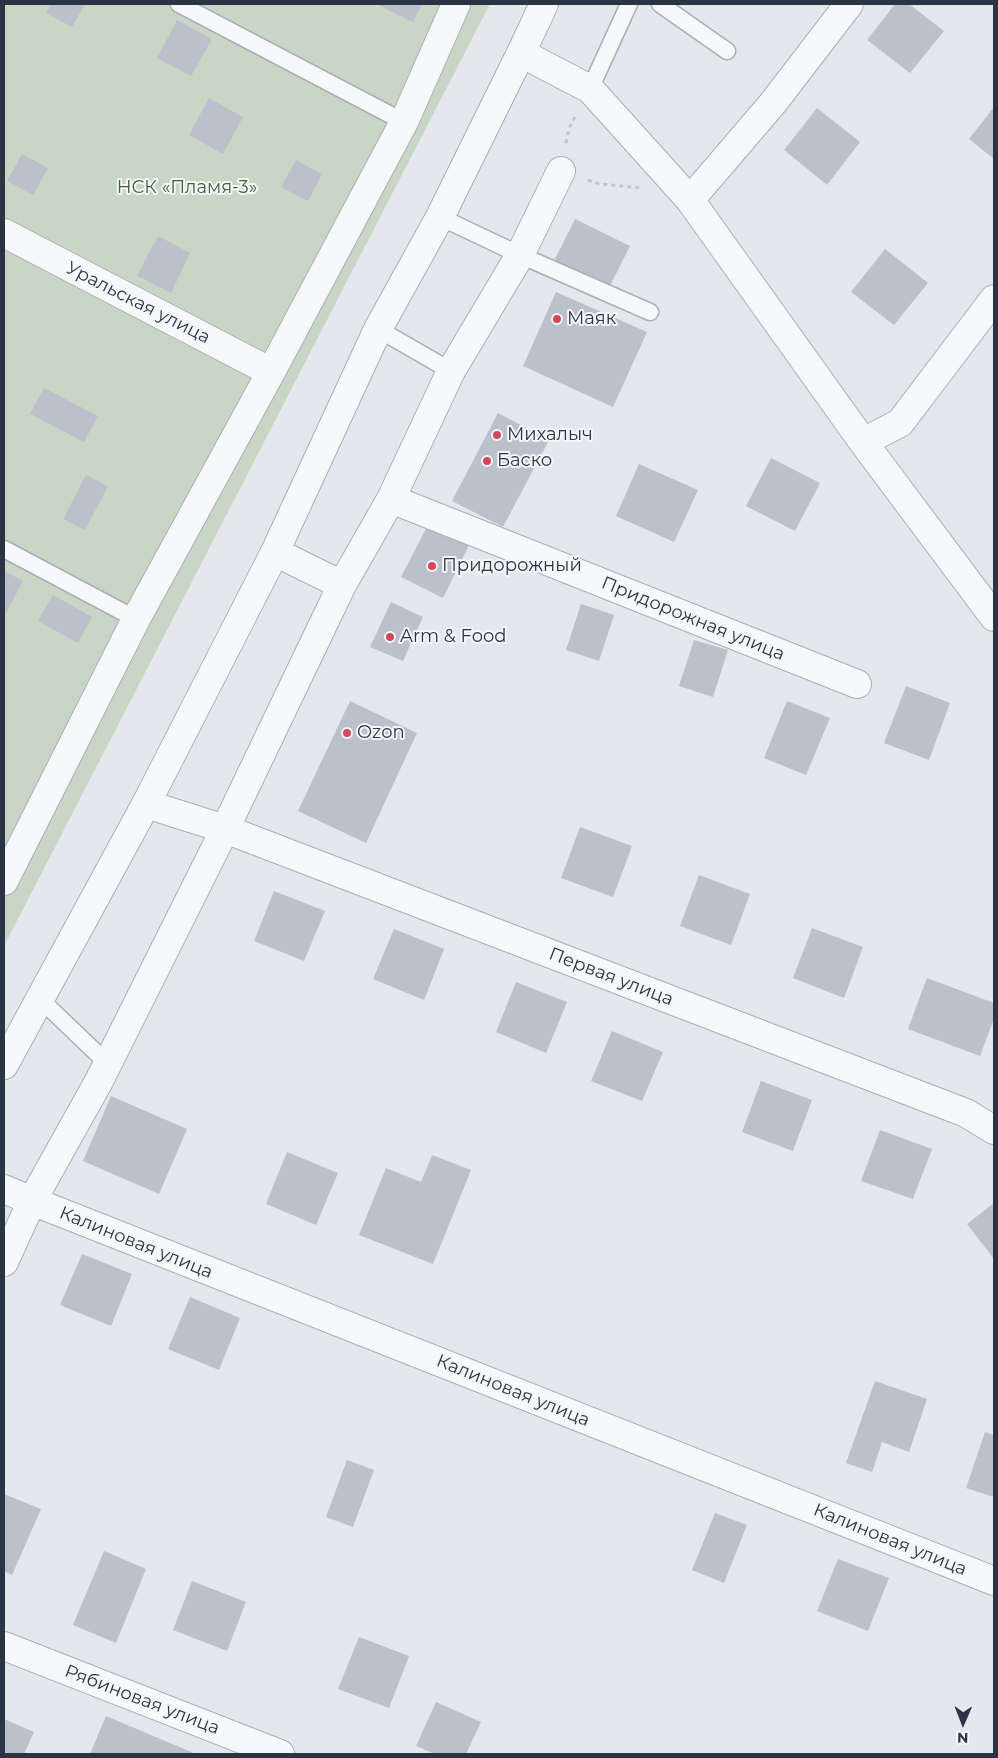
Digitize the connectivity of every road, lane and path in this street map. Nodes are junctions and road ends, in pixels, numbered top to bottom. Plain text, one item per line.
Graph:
1 (179, 4) edge
2 (456, 4) edge
3 (544, 4) edge
4 (629, 4) edge
5 (660, 4) edge
6 (849, 4) edge
7 (727, 51) dead end
8 (522, 53) junction
9 (590, 89) junction
10 (404, 122) junction
11 (562, 171) junction
12 (669, 176) junction
13 (690, 200) junction
14 (440, 217) junction
15 (4, 234) edge
16 (520, 255) junction
17 (994, 299) edge
18 (650, 312) dead end
19 (378, 329) junction
20 (450, 371) junction
21 (271, 372) junction
22 (863, 442) junction
23 (391, 499) junction
24 (4, 549) edge
25 (275, 552) junction
26 (342, 585) junction
27 (994, 617) edge
28 (136, 618) junction
29 (857, 684) dead end
30 (146, 804) junction
31 (225, 829) junction
32 (6, 871) edge
33 (40, 999) junction
34 (108, 1064) junction
35 (4, 1065) edge
36 (994, 1130) edge
37 (4, 1189) edge
38 (32, 1202) junction
39 (4, 1262) edge
40 (994, 1581) edge
41 (4, 1646) edge
42 (280, 1754) edge

1 - 10 lane
2 - 10 street
3 - 8 street
4 - 9 lane
5 - 7 lane
6 - 13 street
8 - 9 street
8 - 14 street
9 - 11 path
9 - 12 street
10 - 21 street
11 - 12 path
11 - 16 street
12 - 13 street
13 - 22 street
14 - 16 lane
14 - 19 street
15 - 21 street, Уральская улица
16 - 18 lane
16 - 20 street
17 - 22 street
19 - 20 lane
19 - 25 street
20 - 23 street
21 - 28 street
22 - 27 street
23 - 26 street
23 - 29 street, Придорожная улица
24 - 28 lane
25 - 26 street
25 - 30 street
26 - 31 street
28 - 32 street
30 - 31 street, Первая улица
30 - 33 street
31 - 34 street
31 - 36 street, Первая улица
33 - 34 lane
33 - 35 street
34 - 38 street
37 - 38 street, Калиновая улица
38 - 39 street
38 - 40 street, Калиновая улица
41 - 42 street, Рябиновая улица

